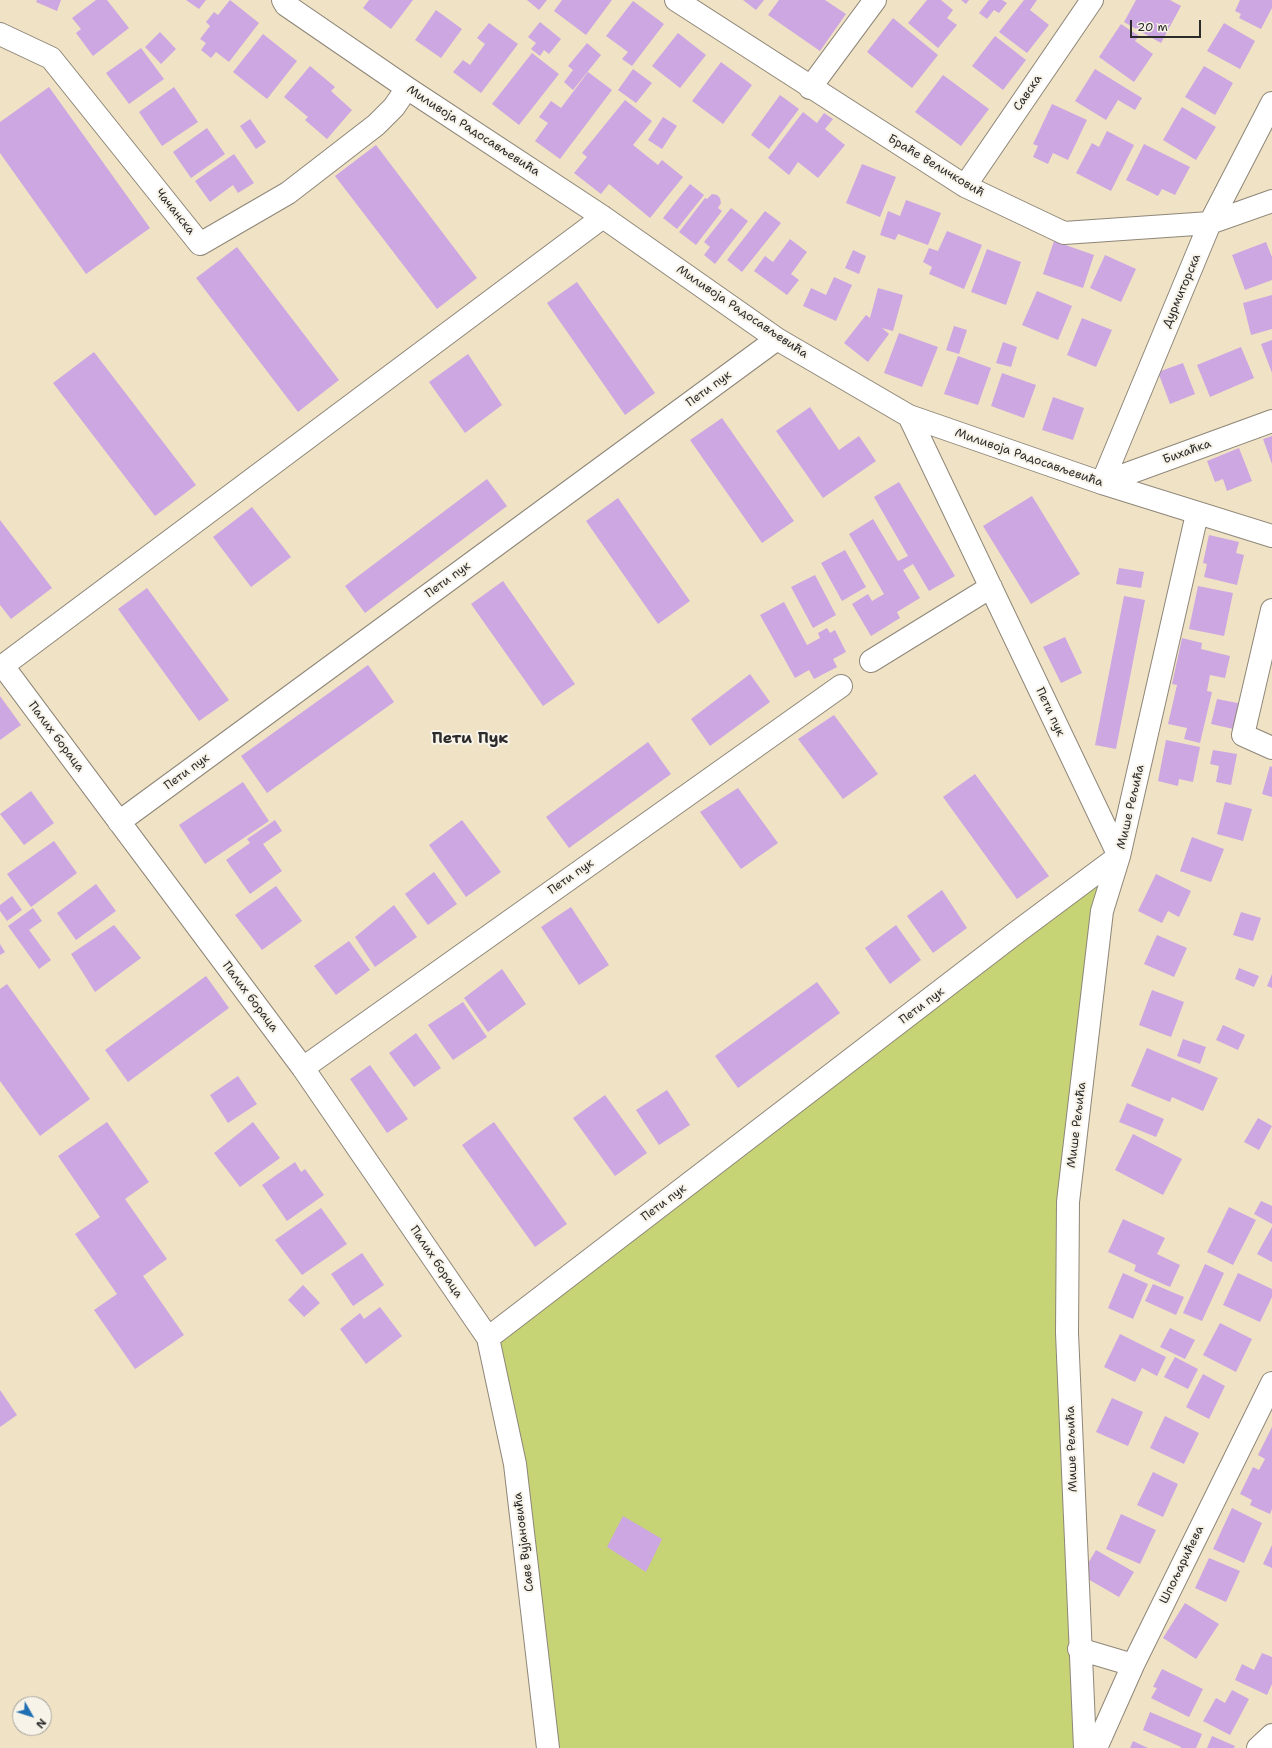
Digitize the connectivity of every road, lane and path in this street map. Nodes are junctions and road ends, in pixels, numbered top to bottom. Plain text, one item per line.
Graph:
1 (283, 0) edge
2 (676, 0) edge
3 (875, 0) edge
4 (1092, 0) edge
5 (0, 34) edge
6 (407, 88) junction
7 (810, 88) junction
8 (1272, 103) edge
9 (965, 186) junction
10 (1272, 201) edge
11 (604, 217) junction
12 (1210, 223) junction
13 (778, 339) junction
14 (910, 416) junction
15 (1272, 420) edge
16 (1102, 483) junction
17 (1197, 514) junction
18 (1272, 536) edge
19 (991, 587) junction
20 (1272, 610) edge
21 (872, 661) dead end
22 (2, 667) edge
23 (841, 686) dead end
24 (1272, 748) edge
25 (118, 822) junction
26 (1119, 856) junction
27 (303, 1068) junction
28 (488, 1338) junction
29 (1272, 1383) edge
30 (1079, 1649) junction
31 (1133, 1665) junction
32 (1272, 1735) edge
33 (548, 1748) edge
34 (1085, 1748) edge
35 (1096, 1748) edge
36 (1258, 1748) edge

1 - 6 street, Миливоја Радосављевића
2 - 7 street, Браће Величковић
3 - 7 street
4 - 9 street, Савска
5 - 6 street, Чачанска
6 - 11 street, Миливоја Радосављевића
7 - 9 street, Браће Величковић
8 - 12 street, Дурмиторска
9 - 12 street, Браће Величковић
10 - 12 street, Браће Величковић
11 - 13 street, Миливоја Радосављевића
11 - 22 street
12 - 16 street, Дурмиторска
13 - 14 street, Миливоја Радосављевића
13 - 25 street, Пети пук
14 - 16 street, Миливоја Радосављевића
14 - 19 street, Пети пук
15 - 16 street, Бихаћка
16 - 17 street, Миливоја Радосављевића
17 - 18 street, Миливоја Радосављевића
17 - 26 street, Мише Рељића
19 - 21 street
19 - 26 street, Пети пук
20 - 24 street
22 - 25 street, Палих бораца
23 - 27 street, Пети пук
25 - 27 street, Палих бораца
26 - 28 street, Пети пук
26 - 30 street, Мише Рељића
27 - 28 street, Палих бораца
28 - 33 street, Саве Вујановића
29 - 31 street, Шпољарићева
30 - 31 street
30 - 34 street, Мише Рељића
31 - 35 street, Шпољарићева
32 - 36 street

